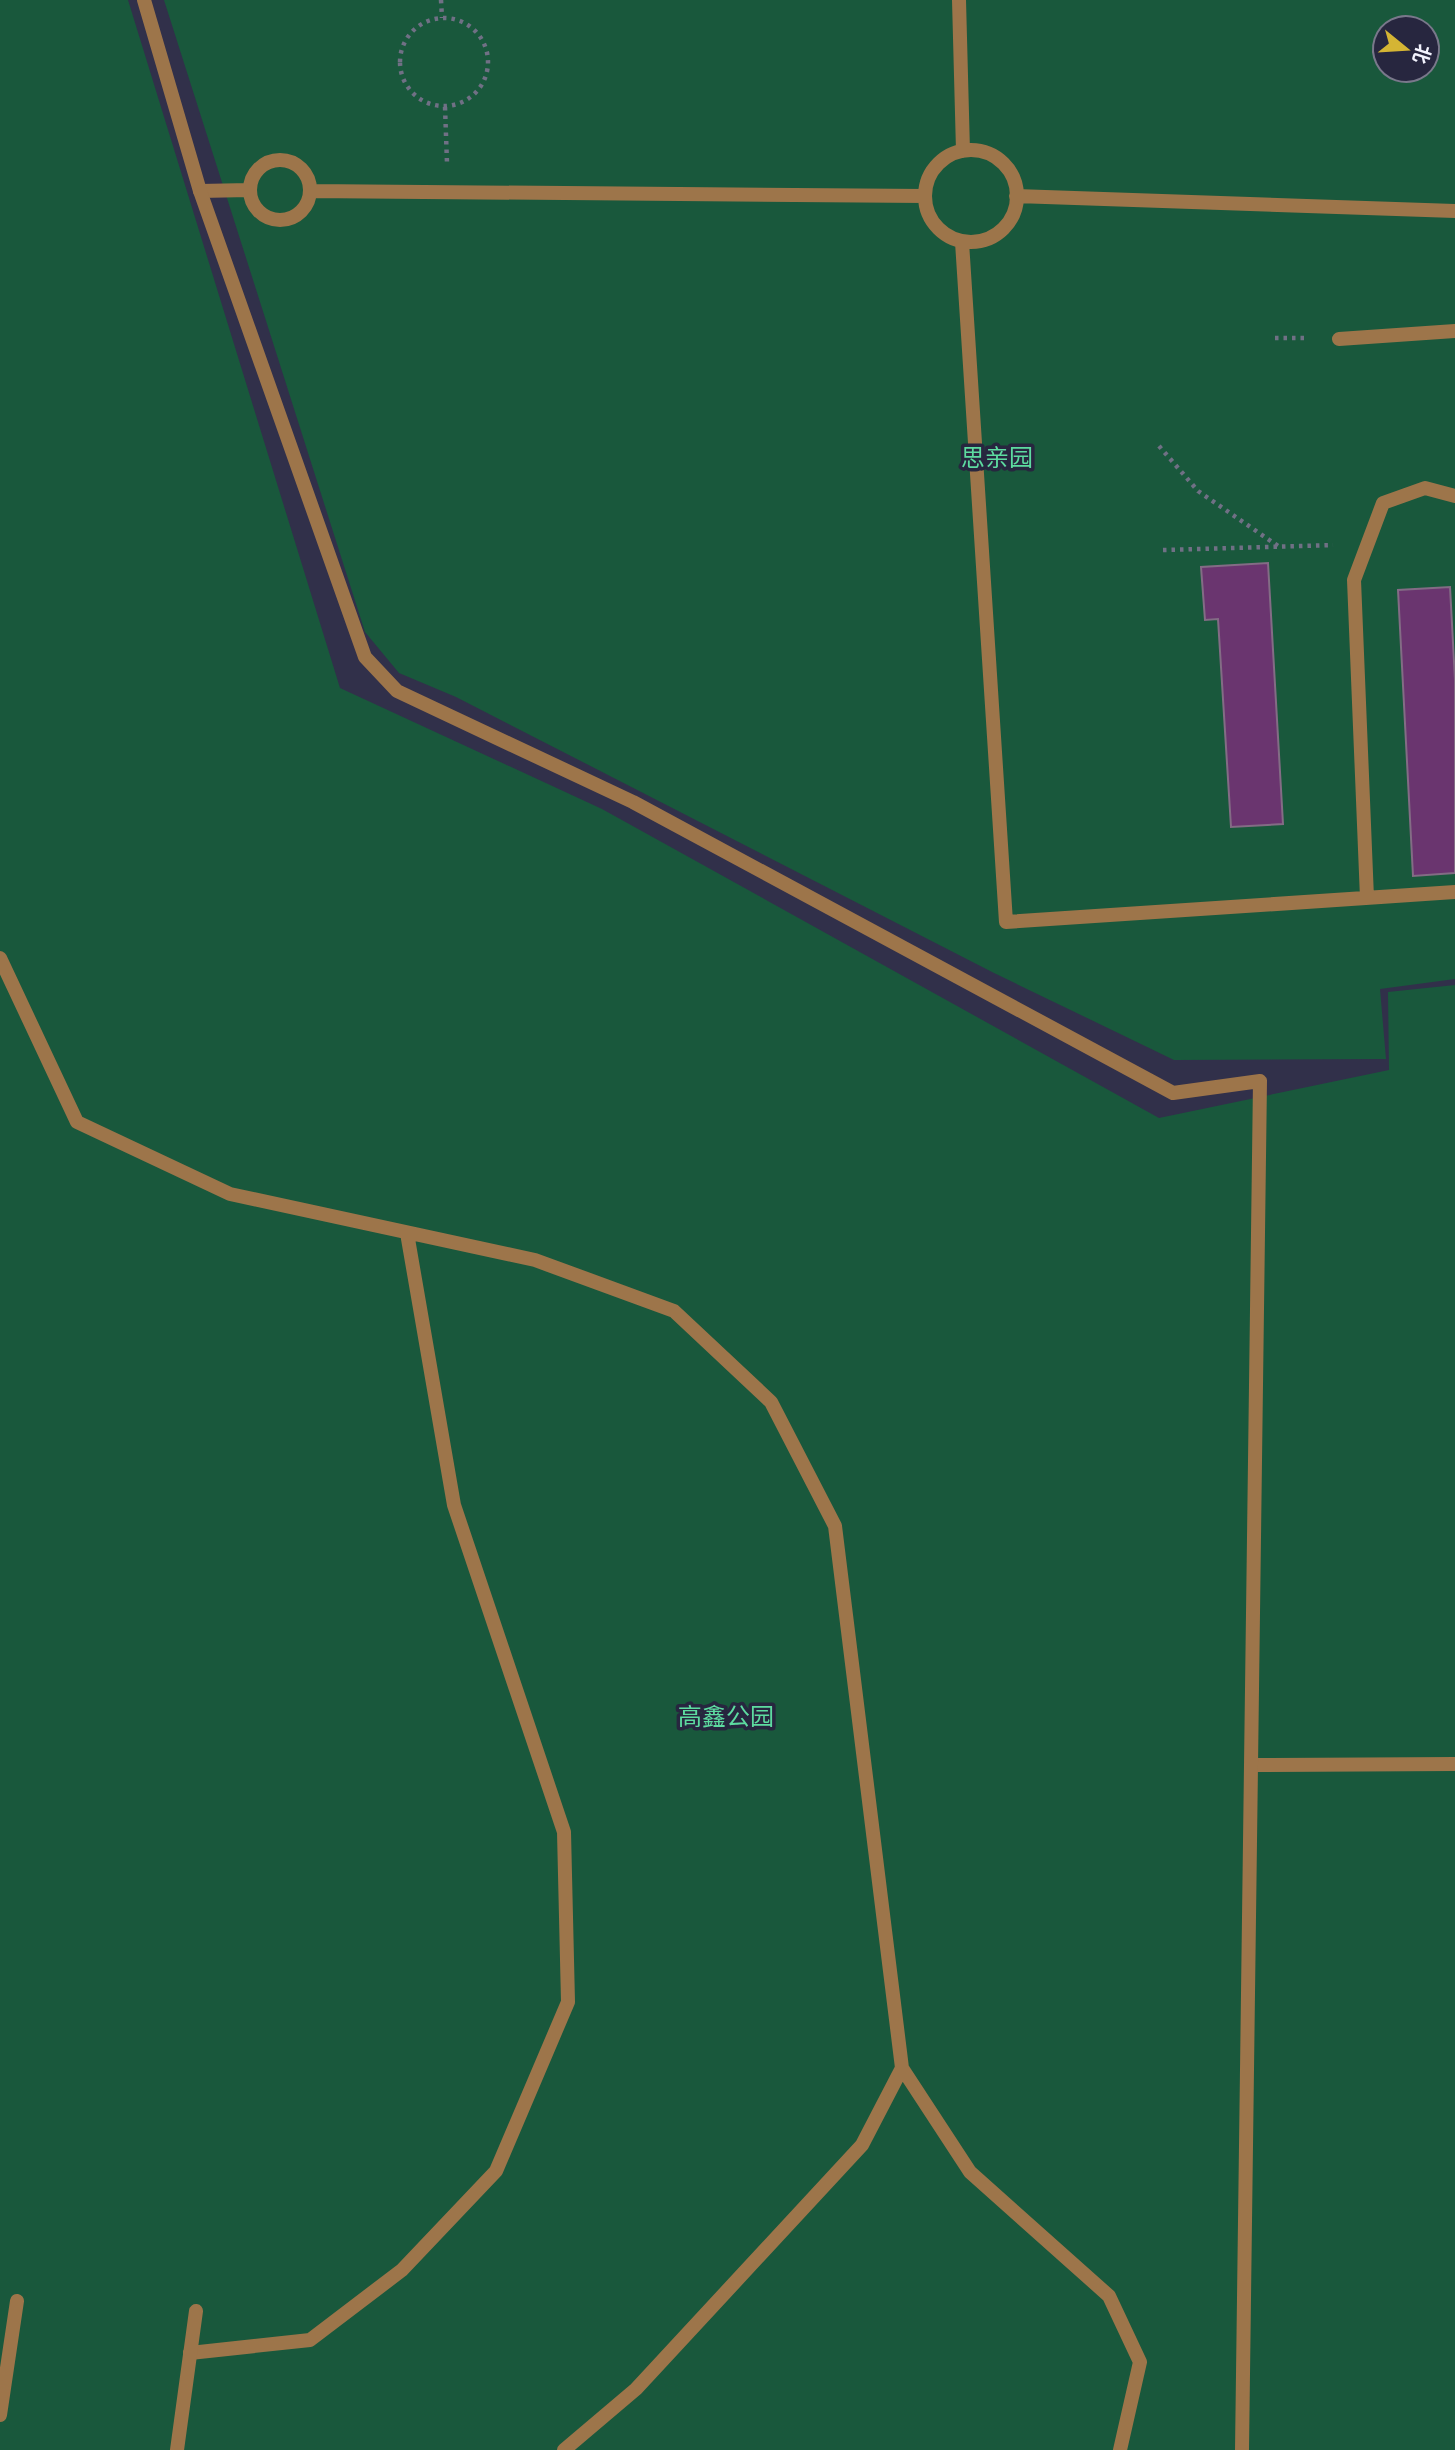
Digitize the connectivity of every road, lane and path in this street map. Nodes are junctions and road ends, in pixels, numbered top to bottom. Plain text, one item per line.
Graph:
1 (144, 0) edge
2 (441, 0) edge
3 (959, 0) edge
4 (442, 18) junction
5 (445, 107) junction
6 (963, 151) junction
7 (249, 190) junction
8 (201, 191) junction
9 (310, 191) junction
10 (449, 191) junction
11 (925, 196) junction
12 (1016, 196) junction
13 (1455, 211) edge
14 (962, 242) junction
15 (1455, 331) edge
16 (1339, 339) dead end
17 (1159, 446) dead end
18 (1455, 496) edge
19 (1367, 544) junction
20 (1278, 547) junction
21 (1163, 550) dead end
22 (1455, 892) edge
23 (1367, 898) junction
24 (0, 958) edge
25 (407, 1233) junction
26 (1455, 1764) edge
27 (1252, 1765) junction
28 (902, 2068) junction
29 (17, 2301) dead end
30 (196, 2311) dead end
31 (190, 2353) junction
32 (0, 2415) edge
33 (177, 2450) edge
34 (564, 2450) edge
35 (1120, 2450) edge
36 (1242, 2450) edge

1 - 8 street
2 - 4 path
3 - 6 street
4 - 5 path
4 - 5 path
5 - 10 path
6 - 11 street
6 - 12 street
7 - 8 street
7 - 9 street
7 - 9 street
8 - 27 street
9 - 10 street
10 - 11 street
11 - 14 street
12 - 13 street
12 - 14 street
14 - 23 street
15 - 16 street
17 - 20 path
18 - 19 street
19 - 20 path
19 - 23 street
20 - 21 path
22 - 23 street
24 - 25 street
25 - 28 street
25 - 31 street
26 - 27 street
27 - 36 street
28 - 34 street
28 - 35 street
29 - 32 street
30 - 31 street
31 - 33 street

